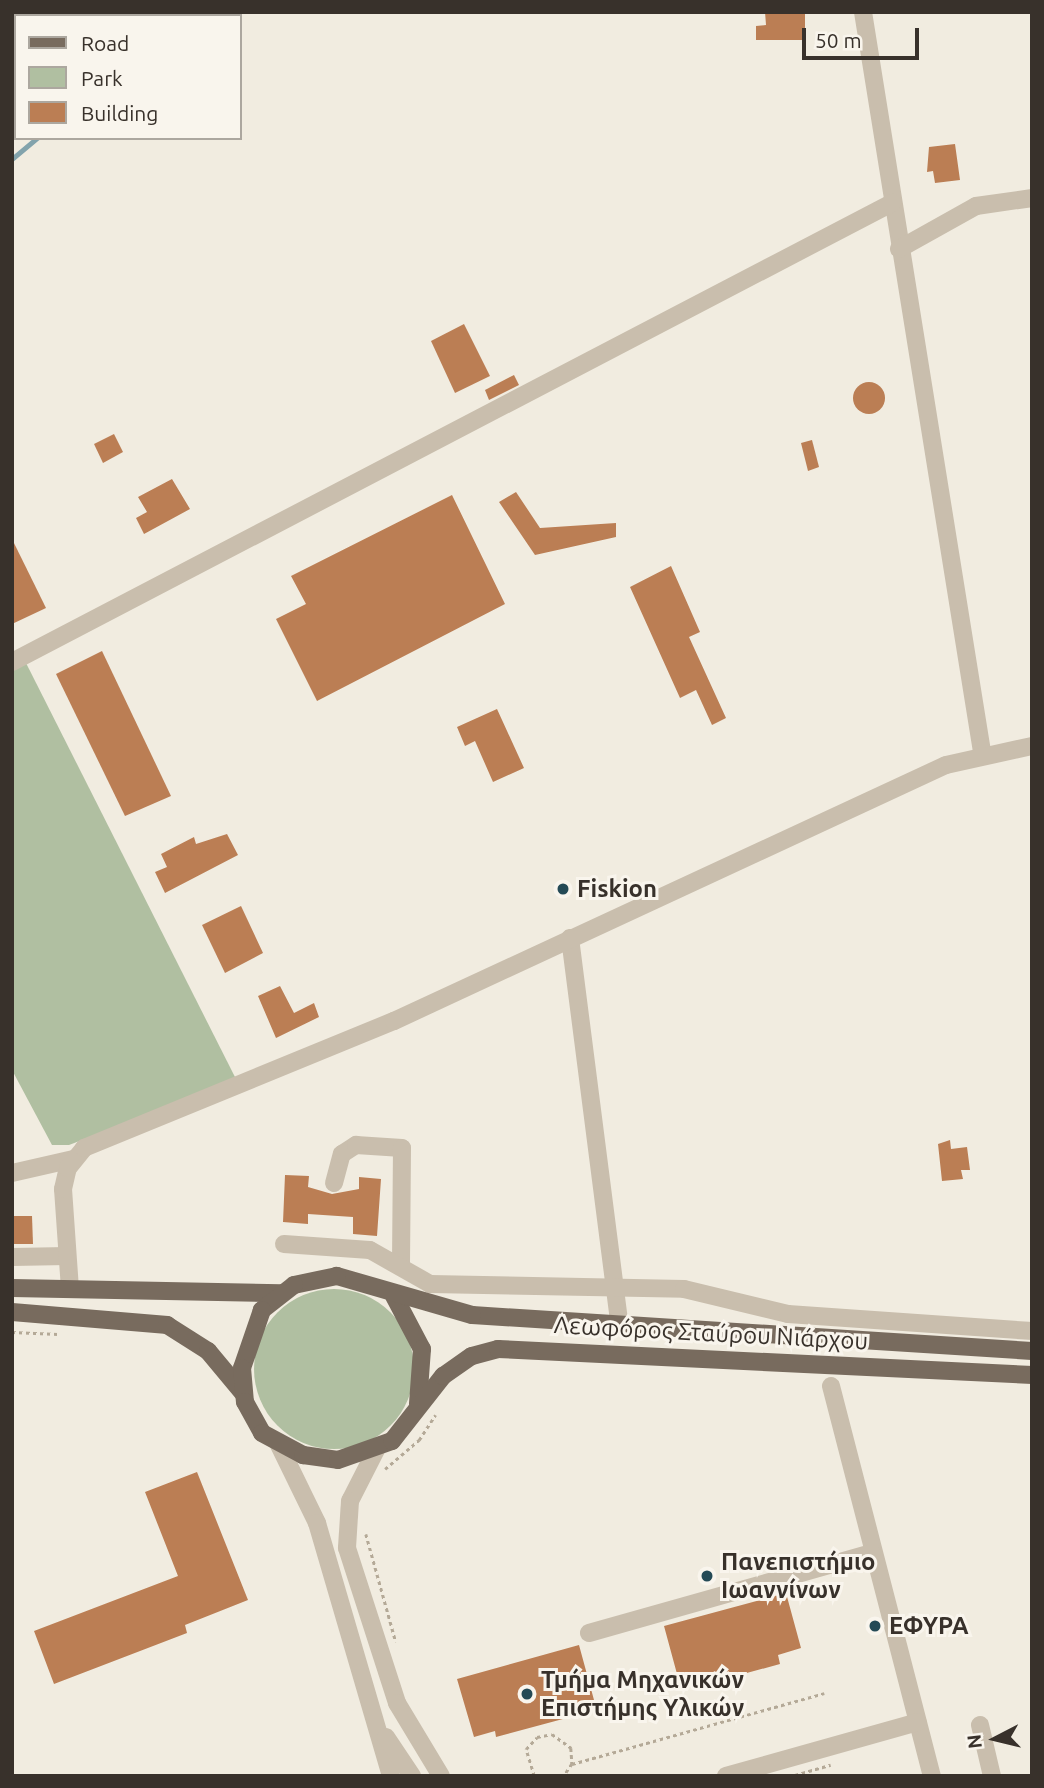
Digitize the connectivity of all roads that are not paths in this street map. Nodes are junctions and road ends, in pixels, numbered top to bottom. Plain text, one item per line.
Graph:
1 (863, 12) edge
2 (1032, 198) edge
3 (892, 203) junction
4 (899, 249) junction
5 (12, 662) edge
6 (1032, 746) edge
7 (982, 752) junction
8 (570, 938) junction
9 (73, 1159) junction
10 (12, 1173) edge
11 (334, 1183) dead end
12 (284, 1244) dead end
13 (67, 1256) junction
14 (12, 1257) edge
15 (401, 1263) junction
16 (12, 1288) edge
17 (616, 1288) junction
18 (70, 1289) junction
19 (281, 1293) junction
20 (392, 1294) junction
21 (12, 1311) edge
22 (619, 1320) junction
23 (1032, 1331) edge
24 (1032, 1351) edge
25 (1032, 1375) edge
26 (831, 1386) dead end
27 (243, 1393) junction
28 (414, 1416) junction
29 (279, 1446) junction
30 (376, 1450) junction
31 (872, 1553) junction
32 (589, 1633) dead end
33 (918, 1722) junction
34 (980, 1725) dead end
35 (380, 1729) junction
36 (391, 1776) edge
37 (412, 1776) edge
38 (441, 1776) edge
39 (726, 1776) edge
40 (932, 1776) edge
41 (992, 1776) edge

1 - 3 street
2 - 4 street
3 - 4 street
3 - 5 street
4 - 7 street
6 - 7 street
7 - 8 street
8 - 9 street
8 - 17 street
9 - 10 street
9 - 13 street
11 - 15 street
12 - 15 street
13 - 14 street
13 - 18 street
15 - 17 street
16 - 18 main road, Λεωφόρος Σταύρου Νιάρχου
17 - 22 street
17 - 23 street
18 - 19 main road, Λεωφόρος Σταύρου Νιάρχου
19 - 20 main road, Λεωφόρος Σταύρου Νιάρχου
19 - 27 main road
20 - 22 main road, Λεωφόρος Σταύρου Νιάρχου
20 - 28 main road
21 - 27 main road
22 - 24 main road, Λεωφόρος Σταύρου Νιάρχου
25 - 28 main road, Λεωφόρος Σταύρου Νιάρχου
26 - 31 street
27 - 29 main road
28 - 30 main road, Λεωφόρος Σταύρου Νιάρχου
29 - 30 main road, Λεωφόρος Σταύρου Νιάρχου
29 - 35 street
30 - 38 street
31 - 32 street
31 - 33 street
33 - 39 street
33 - 40 street
34 - 41 street
35 - 36 street
35 - 37 street

